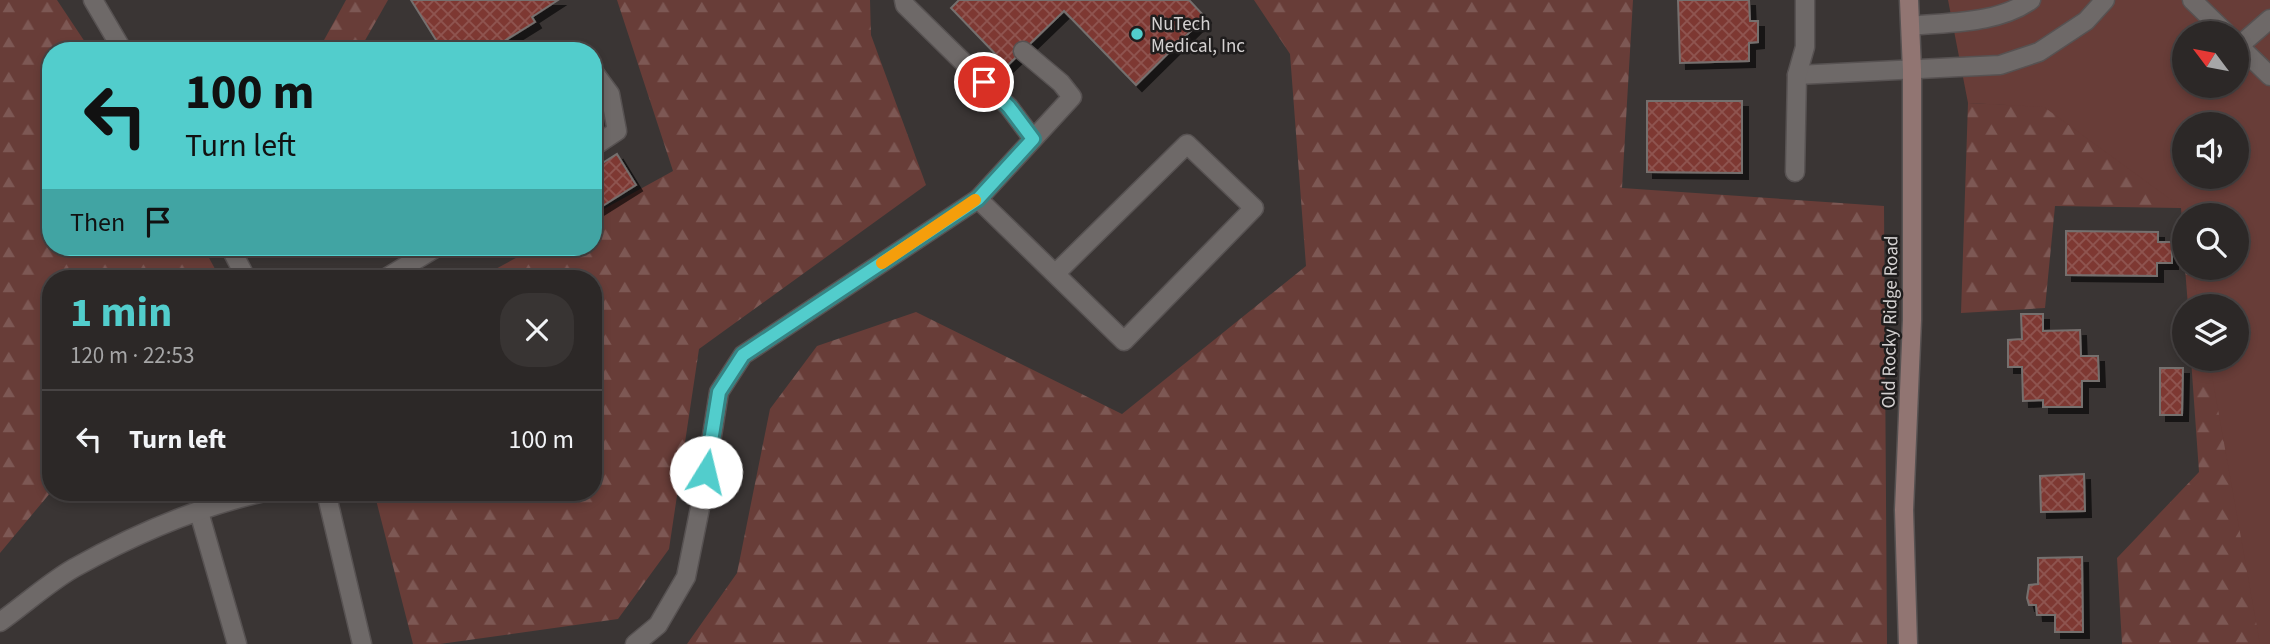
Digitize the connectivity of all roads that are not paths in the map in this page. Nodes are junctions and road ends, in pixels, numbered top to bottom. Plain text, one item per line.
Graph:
1 (93, 0) edge
2 (904, 0) edge
3 (1805, 0) edge
4 (1909, 0) edge
5 (2031, 0) edge
6 (2105, 0) edge
7 (2192, 0) edge
8 (2270, 19) edge
9 (2214, 21) edge
10 (1910, 26) junction
11 (2249, 32) edge
12 (118, 42) edge
13 (1023, 51) dead end
14 (2249, 56) edge
15 (1912, 70) junction
16 (1797, 75) junction
17 (2270, 76) edge
18 (602, 83) edge
19 (1033, 139) junction
20 (602, 141) edge
21 (1795, 172) dead end
22 (978, 199) junction
23 (422, 256) edge
24 (399, 270) edge
25 (1055, 274) junction
26 (227, 501) edge
27 (328, 501) edge
28 (199, 512) junction
29 (0, 622) edge
30 (237, 644) edge
31 (362, 644) edge
32 (635, 644) edge
33 (1908, 644) edge

1 - 12 street
2 - 19 street
3 - 16 street
4 - 10 street, Old Rocky Ridge Road
5 - 10 street
6 - 15 street
7 - 9 street
8 - 11 street
10 - 15 street, Old Rocky Ridge Road
13 - 19 street
14 - 17 street
15 - 16 street
15 - 33 street, Old Rocky Ridge Road
16 - 21 street
18 - 20 street
19 - 22 street
22 - 25 street
22 - 32 street
23 - 24 street
25 - 25 street
26 - 28 street
27 - 31 street
28 - 29 street
28 - 30 street

